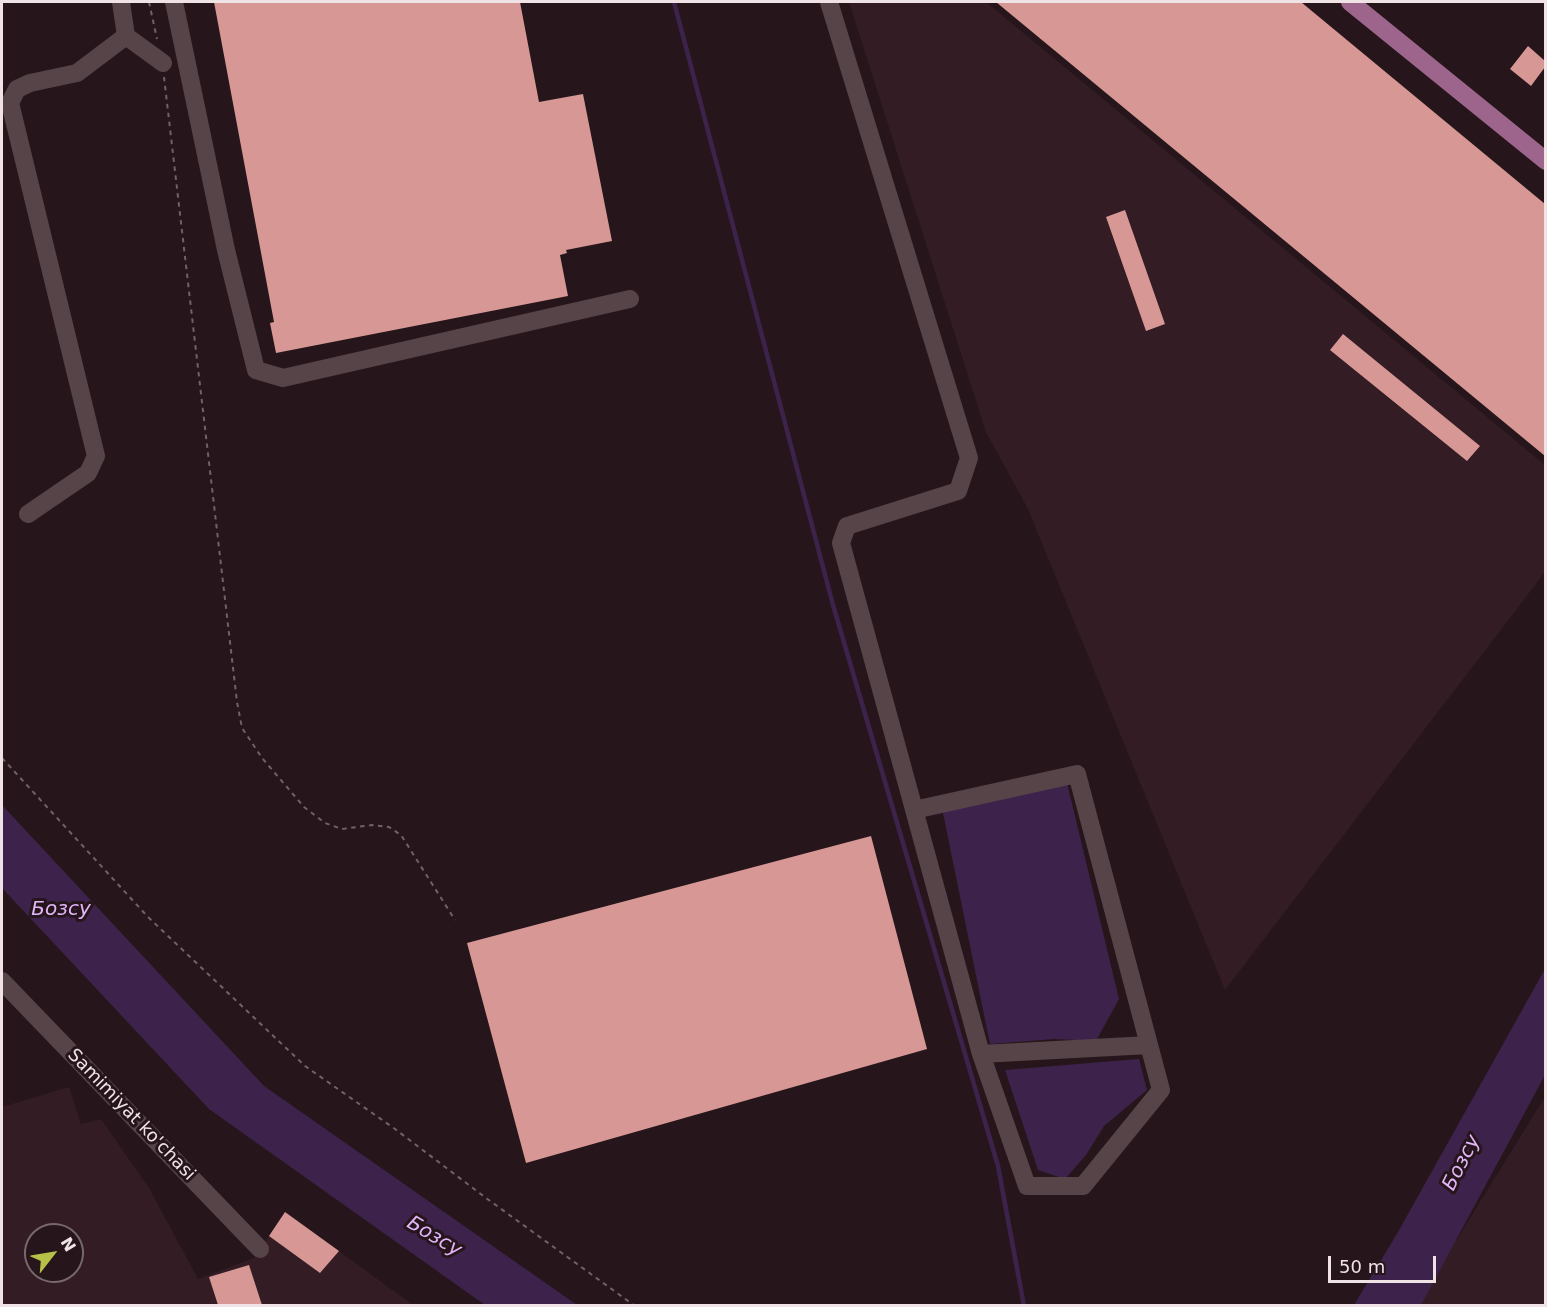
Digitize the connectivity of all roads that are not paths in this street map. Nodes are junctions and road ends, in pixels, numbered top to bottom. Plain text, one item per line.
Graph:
1 (121, 2) edge
2 (174, 2) edge
3 (829, 2) edge
4 (1351, 2) edge
5 (126, 36) junction
6 (163, 63) road end
7 (1545, 161) edge
8 (630, 299) dead end
9 (28, 514) dead end
10 (915, 810) junction
11 (2, 981) edge
12 (1149, 1046) junction
13 (981, 1054) junction
14 (260, 1249) dead end

1 - 5 street
2 - 8 street
3 - 10 street
4 - 7 main road
5 - 6 street
5 - 9 street
10 - 12 street
10 - 13 street
11 - 14 street, Samimiyat ko'chasi
12 - 13 street
12 - 13 street

